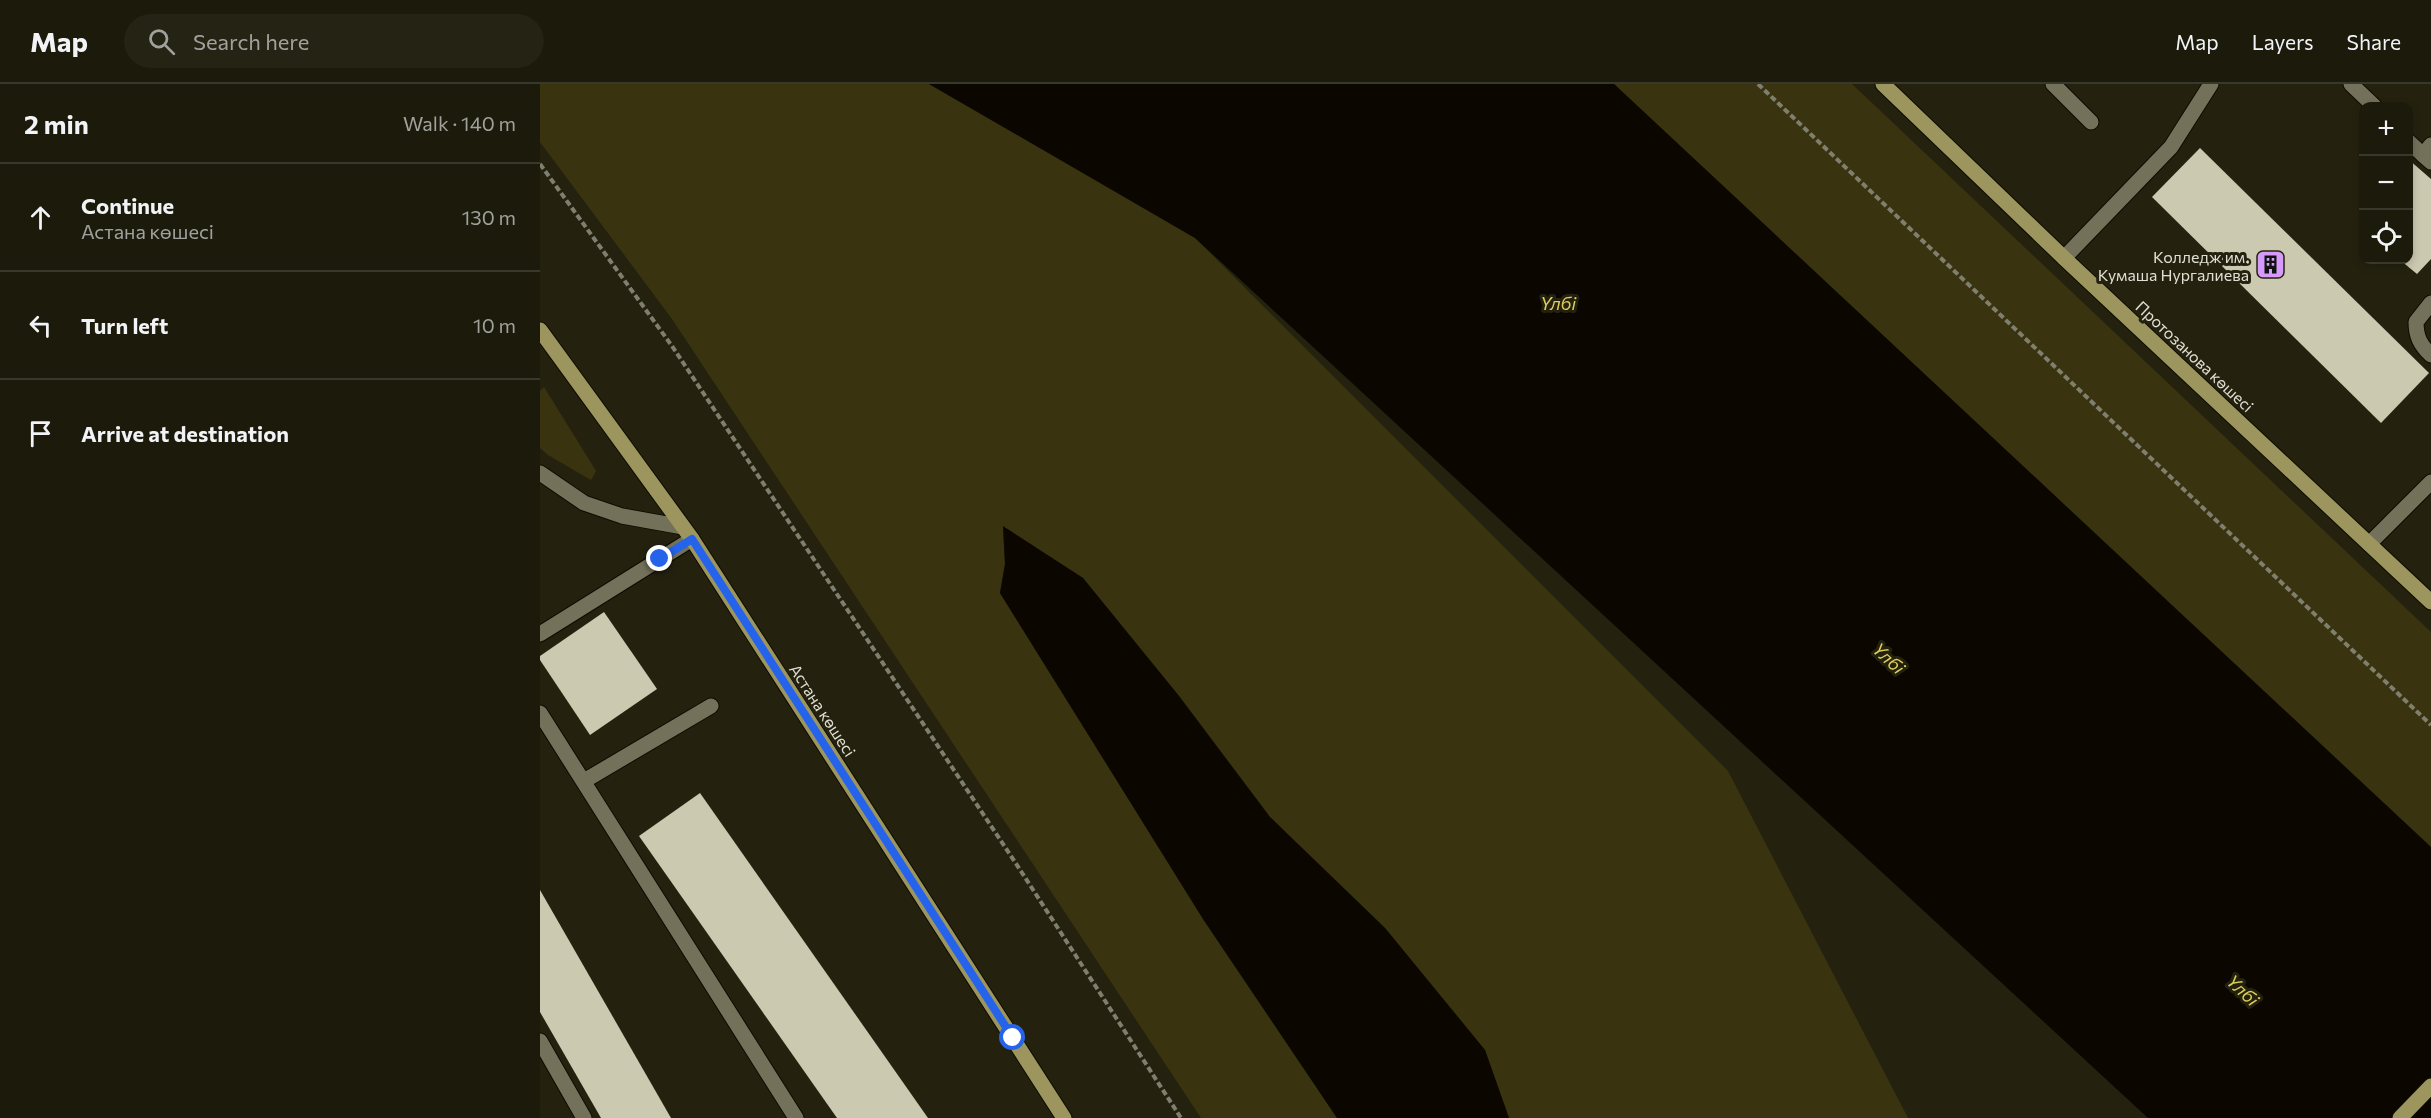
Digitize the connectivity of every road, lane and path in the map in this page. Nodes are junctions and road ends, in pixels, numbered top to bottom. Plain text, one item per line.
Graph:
1 (1758, 84) edge
2 (1883, 84) edge
3 (2053, 84) edge
4 (2211, 84) edge
5 (2350, 84) edge
6 (2370, 102) edge
7 (2091, 122) dead end
8 (2413, 144) edge
9 (2428, 154) edge
10 (540, 164) edge
11 (2064, 258) junction
12 (2431, 303) edge
13 (540, 330) edge
14 (2431, 355) edge
15 (540, 473) edge
16 (2431, 482) edge
17 (687, 533) junction
18 (2369, 544) junction
19 (2431, 602) edge
20 (540, 634) edge
21 (711, 706) dead end
22 (540, 713) edge
23 (2431, 725) edge
24 (584, 781) junction
25 (540, 1041) edge
26 (2431, 1086) edge
27 (584, 1118) edge
28 (796, 1118) edge
29 (1064, 1118) edge
30 (1181, 1118) edge
31 (2400, 1118) edge

1 - 23 path
2 - 11 main road, Протозанова көшесі
3 - 7 lane
4 - 11 lane
5 - 6 lane
8 - 9 lane
10 - 30 path
11 - 18 main road, Протозанова көшесі
12 - 14 lane
13 - 17 main road, Астана көшесі
15 - 17 lane
16 - 18 lane
17 - 20 lane
17 - 29 main road, Астана көшесі
18 - 19 main road, Протозанова көшесі
21 - 24 lane
22 - 24 lane
24 - 28 lane
25 - 27 lane
26 - 31 main road

